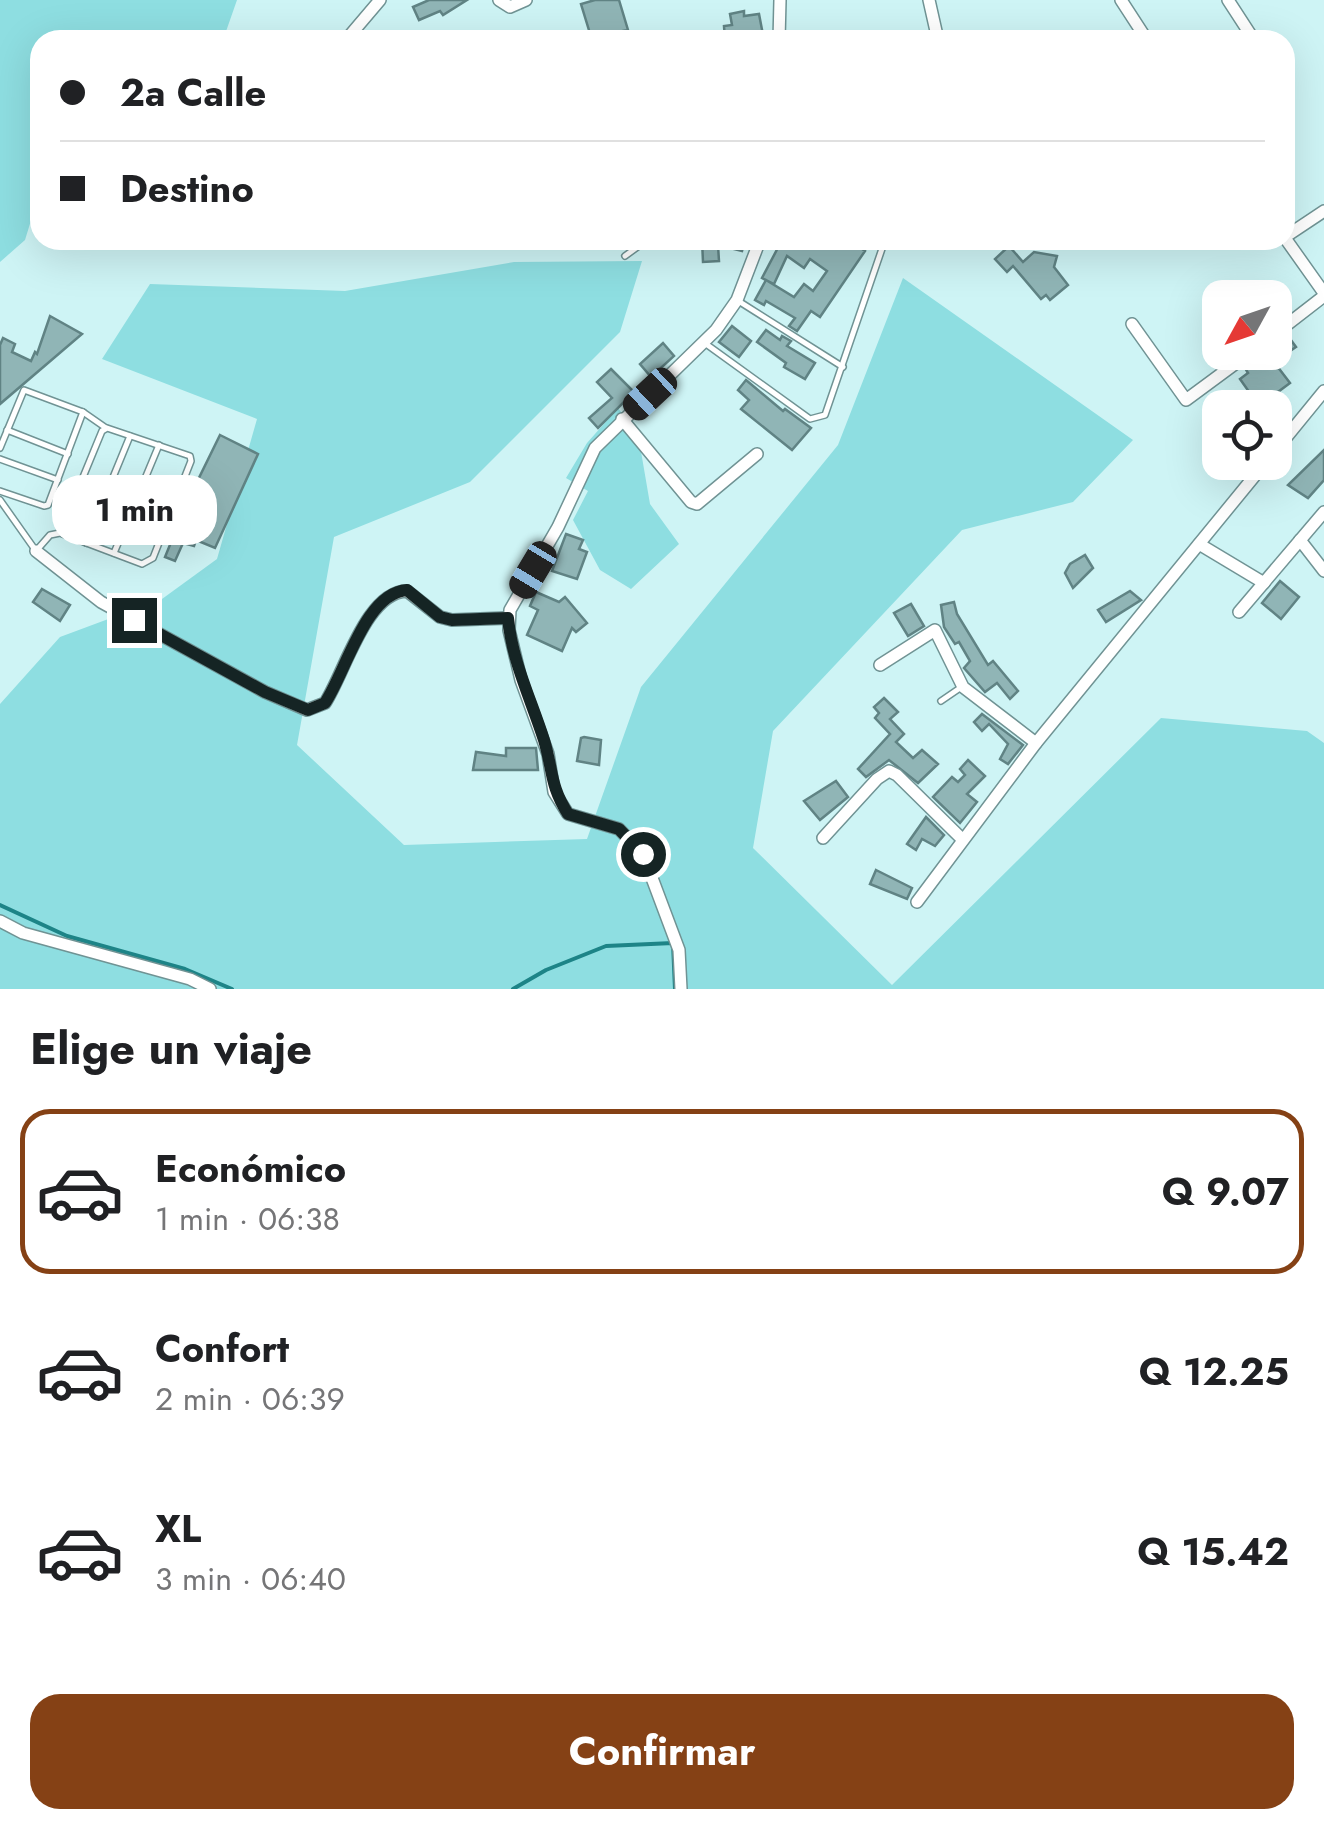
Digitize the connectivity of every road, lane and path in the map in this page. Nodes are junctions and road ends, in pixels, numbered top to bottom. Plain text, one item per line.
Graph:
1 (380, 0) edge
2 (499, 0) edge
3 (526, 0) edge
4 (780, 0) edge
5 (929, 0) edge
6 (1121, 0) edge
7 (1228, 0) edge
8 (354, 30) edge
9 (779, 30) edge
10 (936, 30) edge
11 (1140, 30) edge
12 (1248, 30) edge
13 (1324, 211) edge
14 (1295, 230) edge
15 (633, 250) edge
16 (756, 250) edge
17 (881, 250) edge
18 (1294, 250) edge
19 (625, 256) dead end
20 (1324, 294) edge
21 (737, 300) junction
22 (1292, 320) edge
23 (1132, 324) dead end
24 (703, 342) junction
25 (843, 367) junction
26 (1227, 370) edge
27 (1324, 391) edge
28 (83, 412) junction
29 (622, 420) junction
30 (107, 428) junction
31 (7, 430) junction
32 (1292, 430) edge
33 (130, 436) junction
34 (159, 444) junction
35 (0, 448) edge
36 (68, 454) junction
37 (758, 454) dead end
38 (0, 459) edge
39 (58, 480) junction
40 (1252, 480) edge
41 (0, 492) edge
42 (0, 500) edge
43 (1324, 512) edge
44 (60, 532) junction
45 (1300, 540) junction
46 (86, 542) junction
47 (1200, 544) junction
48 (36, 551) junction
49 (114, 553) junction
50 (1324, 571) edge
51 (1264, 583) junction
52 (1239, 612) dead end
53 (508, 618) junction
54 (880, 664) dead end
55 (962, 687) junction
56 (941, 701) dead end
57 (1036, 743) junction
58 (823, 838) dead end
59 (962, 839) junction
60 (917, 902) dead end
61 (0, 921) edge
62 (210, 989) edge
63 (680, 989) edge

1 - 8 street
2 - 3 street
4 - 9 street
5 - 10 street
6 - 11 street
7 - 12 street
13 - 14 street
15 - 19 lane
16 - 21 street
17 - 25 lane
18 - 20 street
20 - 22 street
21 - 24 street
21 - 25 lane
23 - 26 street
24 - 25 lane
24 - 29 street
27 - 32 street
28 - 30 lane
28 - 31 lane
28 - 36 lane
29 - 37 street
29 - 53 street
30 - 33 lane
30 - 44 lane
31 - 35 lane
31 - 36 lane
33 - 34 lane
33 - 46 lane
34 - 49 lane
34 - 49 lane
36 - 39 lane
38 - 39 lane
39 - 41 lane
40 - 47 street
42 - 48 lane
43 - 45 street
44 - 46 lane
44 - 48 lane
45 - 50 street
45 - 51 street
46 - 49 lane
47 - 51 street
47 - 57 street
48 - 53 street
51 - 52 street
53 - 63 street
54 - 55 street
55 - 56 lane
55 - 57 street
57 - 59 street
58 - 59 street
59 - 60 street
61 - 62 street

